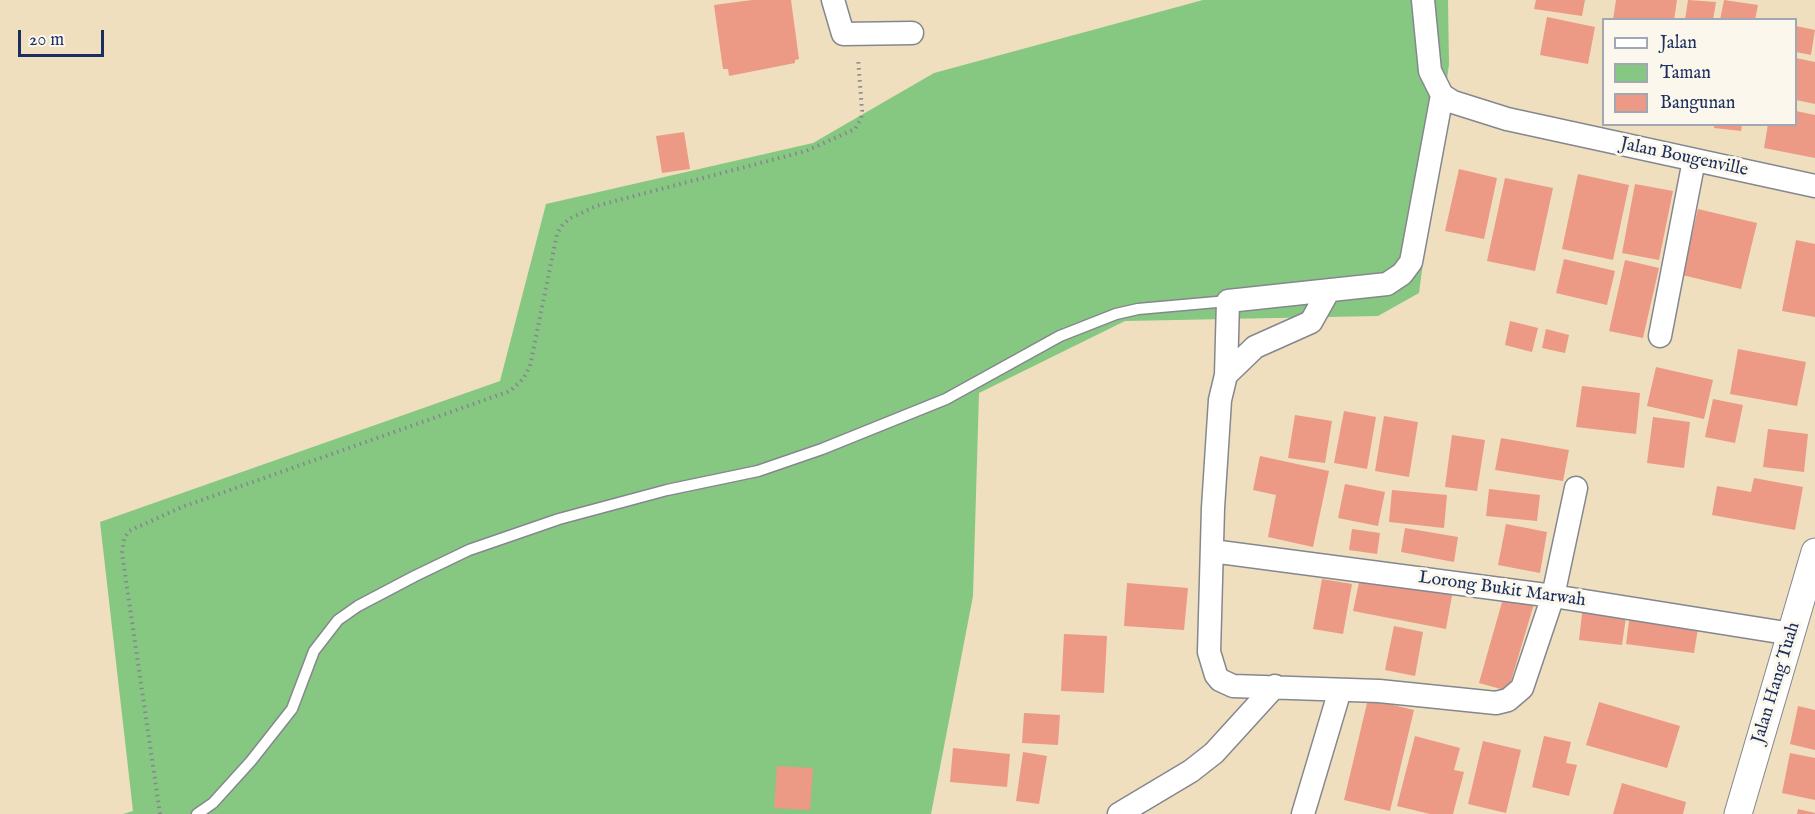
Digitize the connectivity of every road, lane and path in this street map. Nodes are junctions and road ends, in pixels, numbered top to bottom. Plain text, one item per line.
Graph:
1 (832, 0) edge
2 (1423, 0) edge
3 (912, 33) dead end
4 (856, 36) junction
5 (1442, 95) junction
6 (1694, 160) junction
7 (1815, 186) edge
8 (1329, 290) junction
9 (1228, 301) junction
10 (1660, 336) dead end
11 (1226, 375) junction
12 (1576, 488) dead end
13 (1212, 551) junction
14 (1815, 552) edge
15 (1553, 596) junction
16 (1792, 634) junction
17 (1275, 686) junction
18 (1340, 690) junction
19 (160, 814) edge
20 (197, 814) edge
21 (1119, 814) edge
22 (1303, 814) edge
23 (1738, 814) edge

1 - 4 street
2 - 5 street
3 - 4 street
4 - 19 path
5 - 6 street, Jalan Bougenville
5 - 8 street
6 - 7 street, Jalan Bougenville
6 - 10 street
8 - 9 street
8 - 11 street
9 - 11 street
9 - 20 lane
11 - 13 street
12 - 15 street
13 - 15 street, Lorong Bukit Marwah
13 - 17 street
14 - 16 street, Jalan Hang Tuah
15 - 16 street, Lorong Bukit Marwah
15 - 18 street
16 - 23 street, Jalan Hang Tuah
17 - 18 street
17 - 21 street
18 - 22 street

